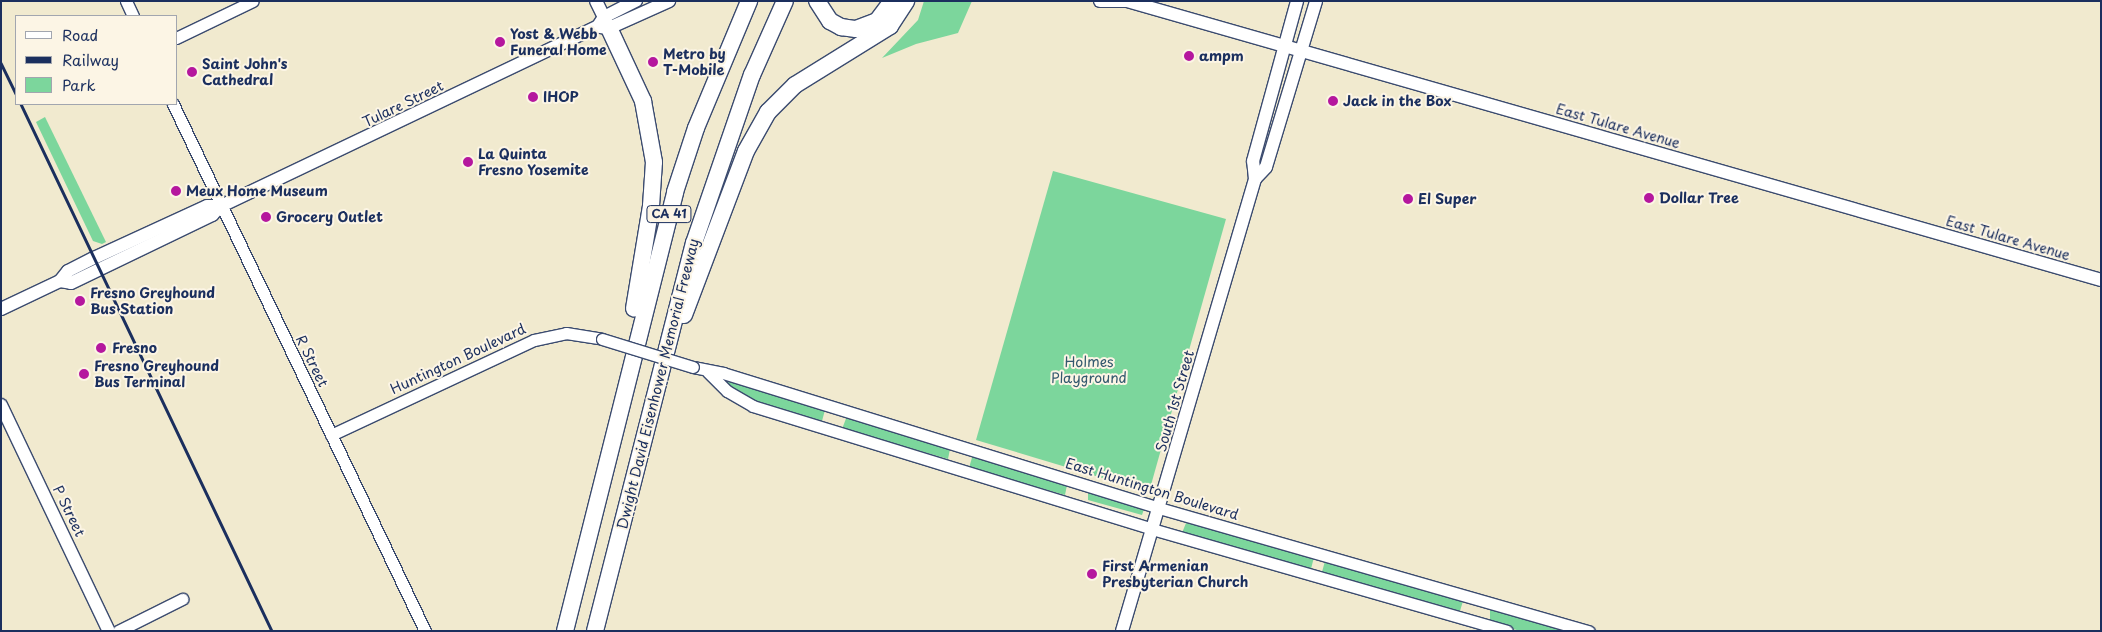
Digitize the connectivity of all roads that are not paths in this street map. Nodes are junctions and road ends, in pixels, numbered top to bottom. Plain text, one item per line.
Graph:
1 (126, 1) edge
2 (253, 1) edge
3 (596, 1) edge
4 (636, 1) edge
5 (670, 1) edge
6 (749, 1) edge
7 (785, 1) edge
8 (817, 1) edge
9 (892, 1) edge
10 (906, 1) edge
11 (1100, 1) edge
12 (1127, 1) edge
13 (1297, 1) edge
14 (1316, 1) edge
15 (133, 15) edge
16 (603, 24) junction
17 (178, 37) edge
18 (1285, 46) junction
19 (1302, 51) junction
20 (173, 105) edge
21 (1255, 179) junction
22 (221, 206) junction
23 (2101, 280) edge
24 (1, 310) edge
25 (602, 340) joint
26 (708, 372) junction
27 (652, 402) junction
28 (1, 405) edge
29 (331, 435) junction
30 (614, 435) junction
31 (1159, 508) junction
32 (1152, 529) junction
33 (1321, 554) junction
34 (1315, 575) junction
35 (182, 599) dead end
36 (109, 631) edge
37 (118, 631) edge
38 (424, 631) edge
39 (565, 631) edge
40 (595, 631) edge
41 (1122, 631) edge
42 (1507, 631) edge
43 (1588, 631) edge

1 - 15 street
2 - 17 street
3 - 16 main road
4 - 16 main road, Tulare Street
5 - 16 main road, Tulare Street
6 - 30 highway, CA 41
7 - 27 highway, Dwight David Eisenhower Memorial Freeway / CA 41
8 - 9 highway
10 - 27 highway
11 - 12 main road, East Tulare Avenue
12 - 18 main road, East Tulare Avenue
13 - 18 main road, South 1st Street
14 - 19 main road, South 1st Street
16 - 22 main road, Tulare Street
16 - 30 highway
18 - 19 main road, East Tulare Avenue
18 - 21 main road, South 1st Street
19 - 21 main road, South 1st Street
19 - 23 main road, East Tulare Avenue
20 - 22 street, R Street
21 - 31 main road, South 1st Street
22 - 24 main road, Tulare Street
22 - 29 street, R Street
25 - 26 street, East Huntington Boulevard, bridge
25 - 29 street, Huntington Boulevard
26 - 31 street, East Huntington Boulevard
26 - 32 street, East Huntington Boulevard
27 - 40 highway, Dwight David Eisenhower Memorial Freeway / CA 41
28 - 36 main road, P Street
29 - 38 street, R Street
30 - 39 highway, CA 41
31 - 32 main road, South 1st Street
31 - 33 street, East Huntington Boulevard
32 - 34 street, East Huntington Boulevard
32 - 41 main road, South 1st Street
33 - 34 street
33 - 43 street, East Huntington Boulevard
34 - 42 street, East Huntington Boulevard
35 - 37 street

